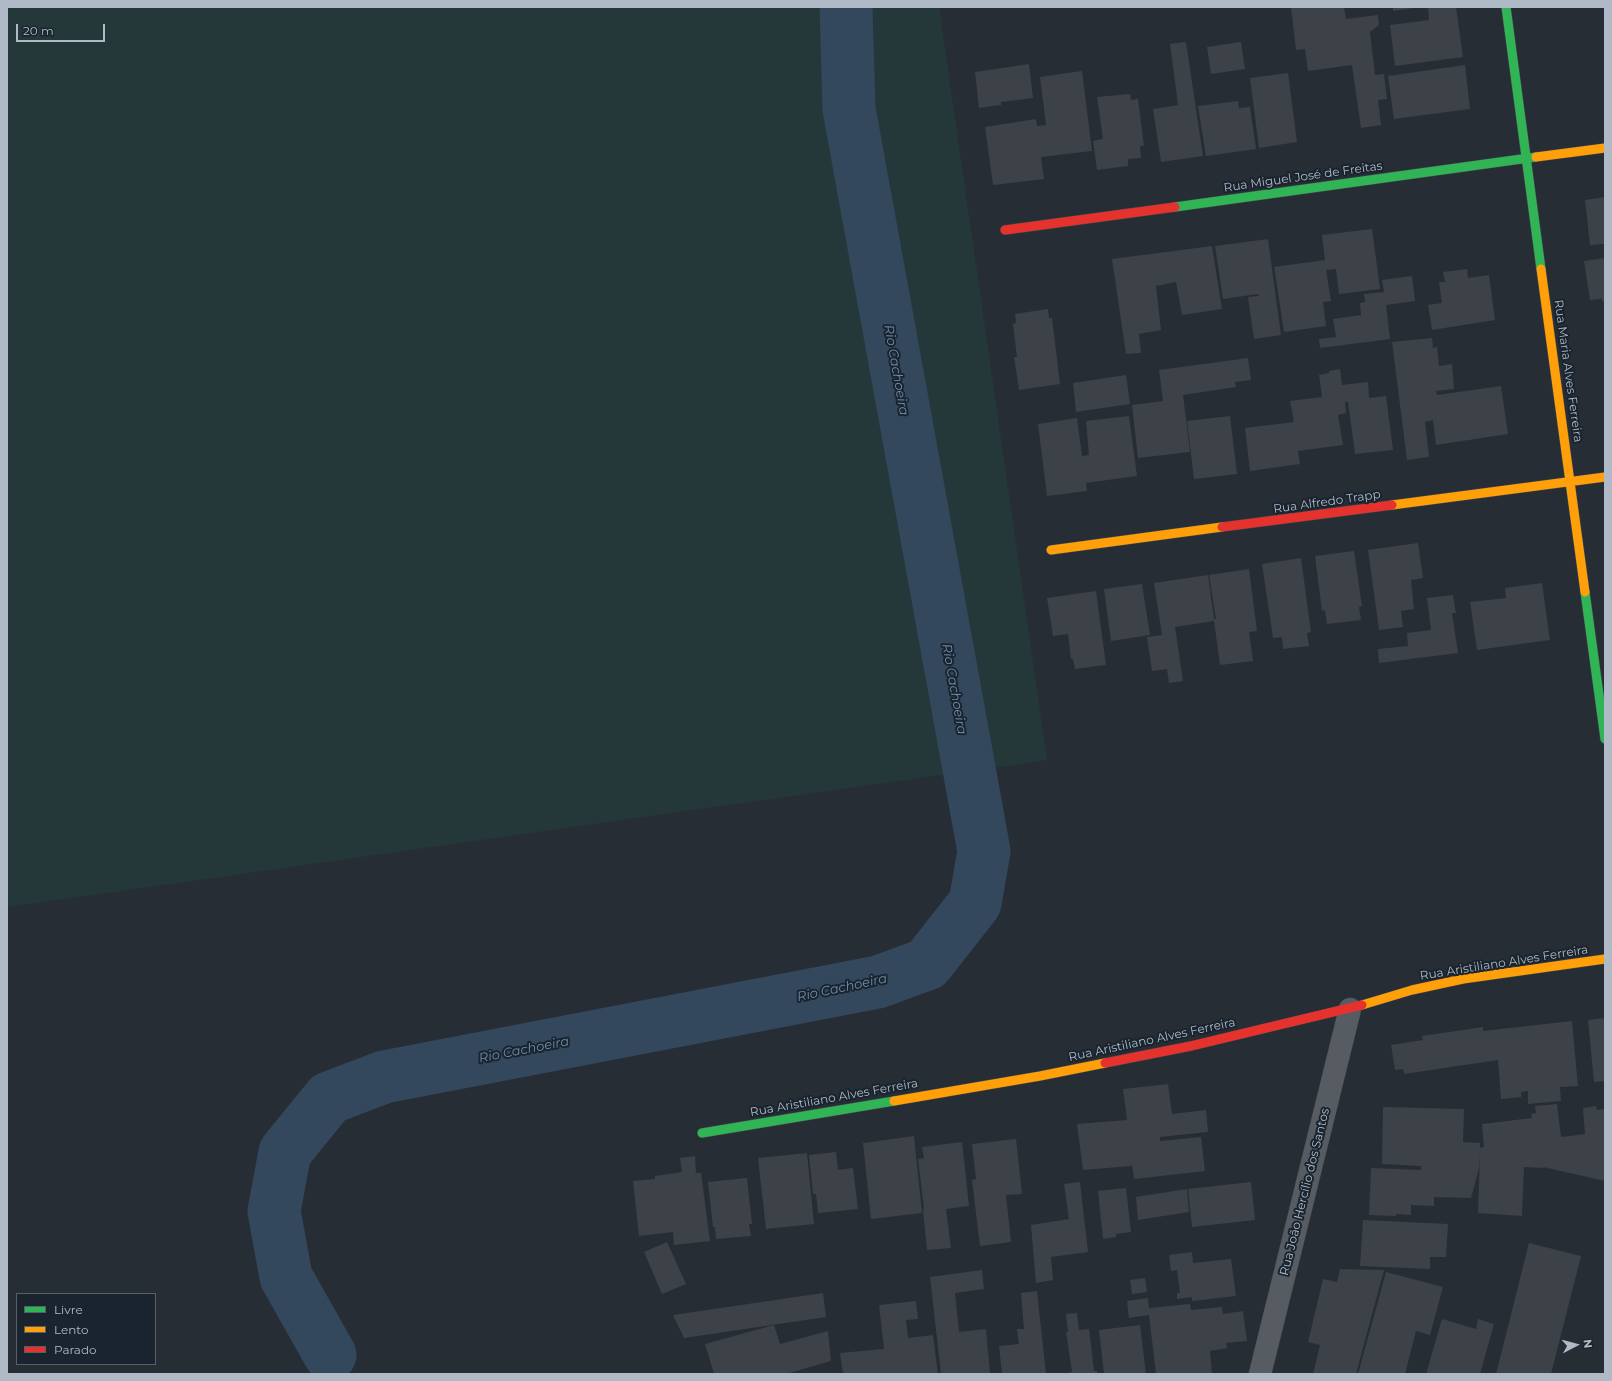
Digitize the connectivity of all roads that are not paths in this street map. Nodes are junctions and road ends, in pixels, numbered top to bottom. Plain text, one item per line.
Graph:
1 (1506, 7) edge
2 (1605, 148) edge
3 (1526, 159) junction
4 (1004, 230) dead end
5 (1605, 477) edge
6 (1571, 482) junction
7 (1051, 550) dead end
8 (1605, 739) edge
9 (1605, 959) edge
10 (1350, 1009) junction
11 (702, 1133) dead end
12 (1260, 1374) edge

1 - 3 street, Rua Maria Alves Ferreira
2 - 3 street, Rua Miguel José de Freitas
3 - 4 street, Rua Miguel José de Freitas
3 - 6 street, Rua Maria Alves Ferreira
5 - 6 street, Rua Alfredo Trapp
6 - 7 street, Rua Alfredo Trapp
6 - 8 street, Rua Maria Alves Ferreira
9 - 10 street, Rua Aristiliano Alves Ferreira
10 - 11 street, Rua Aristiliano Alves Ferreira
10 - 12 street, Rua João Hercílio dos Santos

